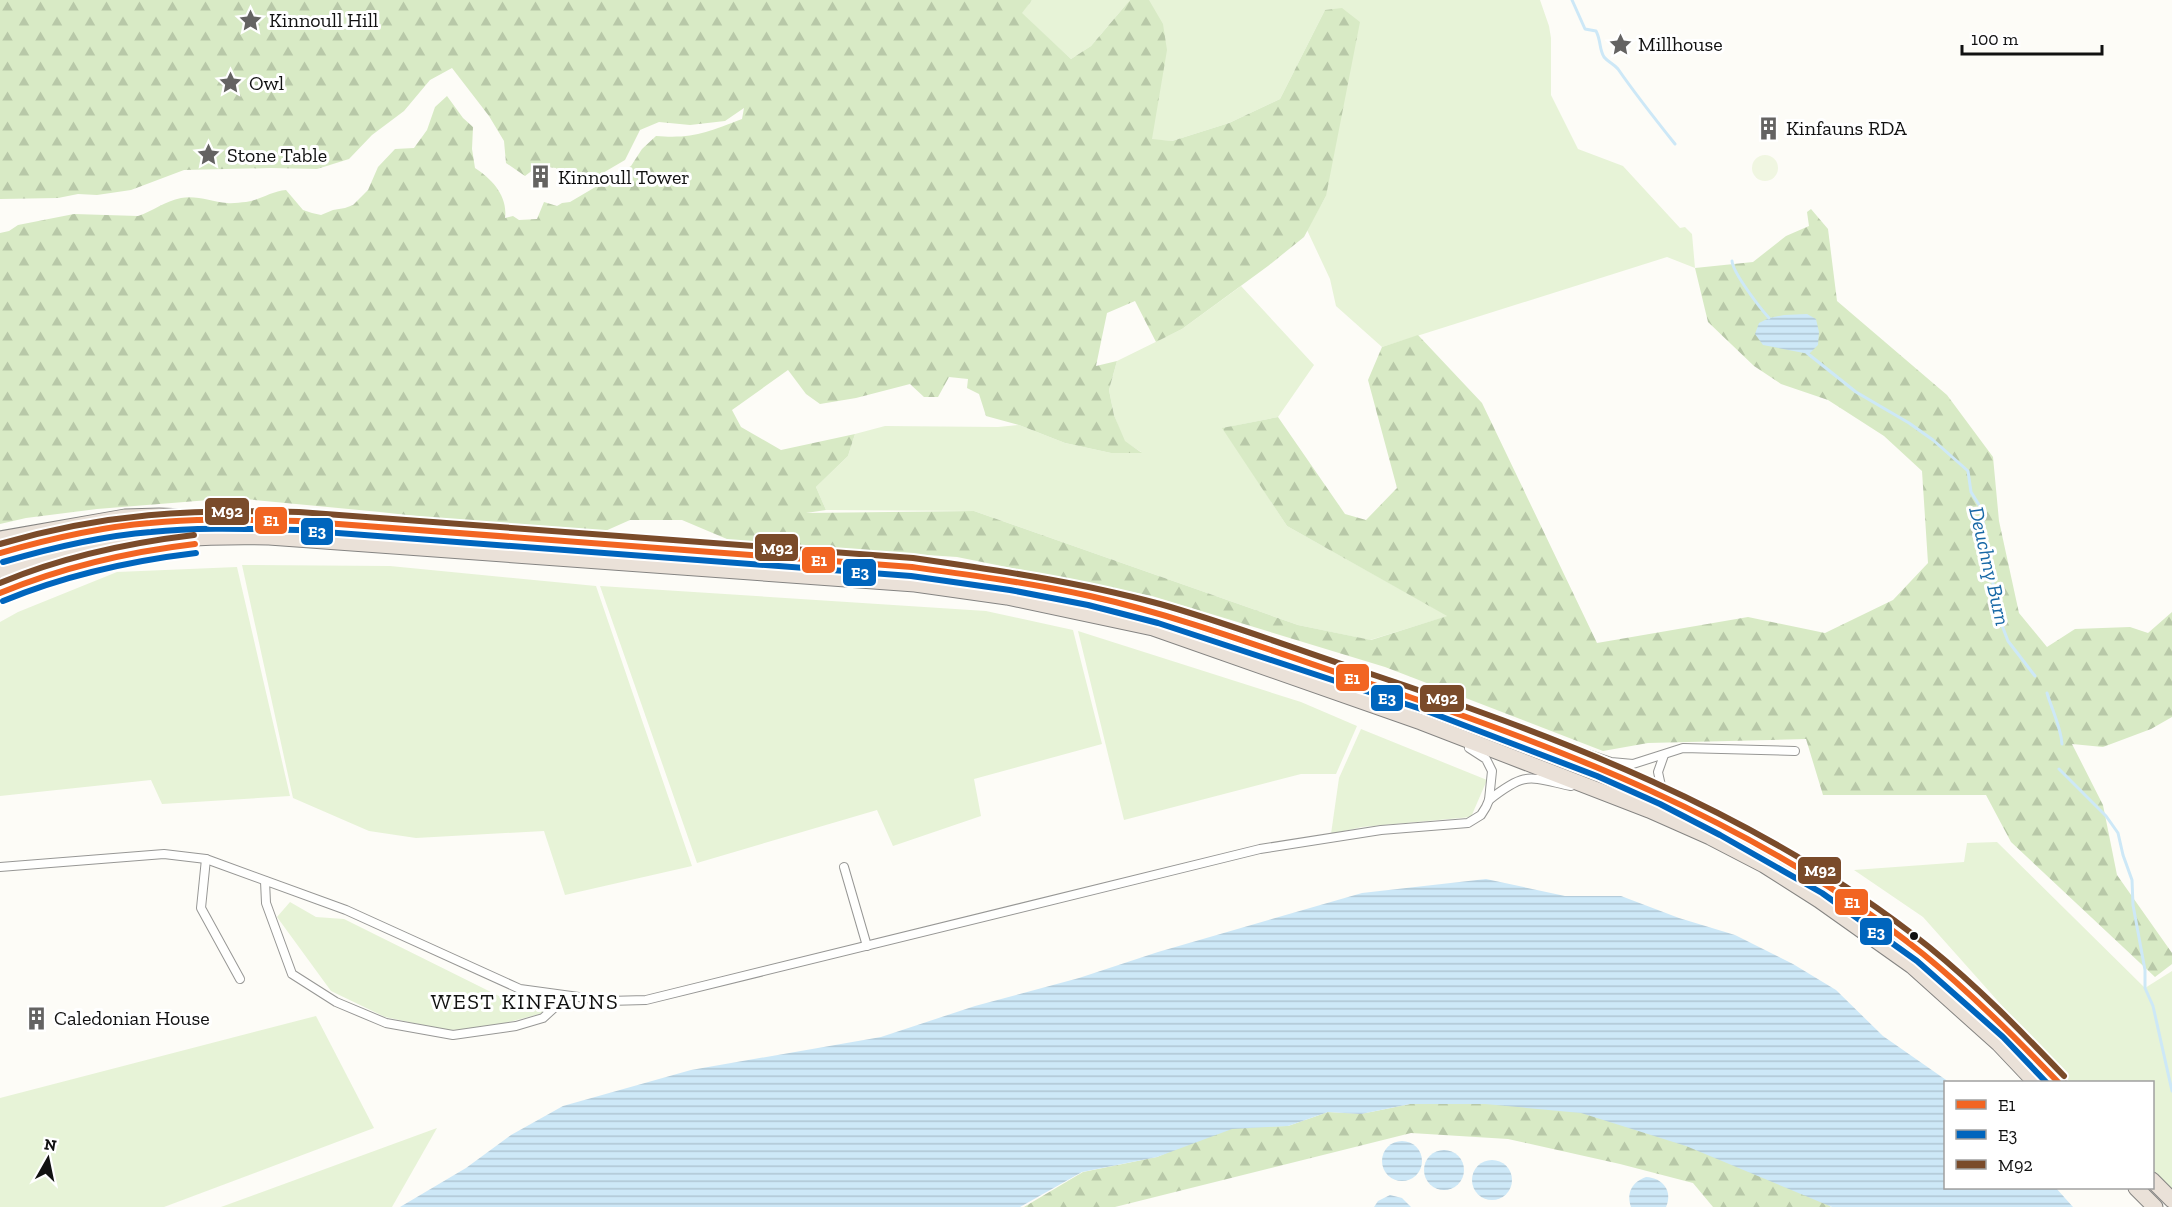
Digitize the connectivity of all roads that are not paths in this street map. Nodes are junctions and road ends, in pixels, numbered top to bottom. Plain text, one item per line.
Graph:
1 (230, 519) junction
2 (269, 537) junction
3 (0, 539) edge
4 (0, 553) edge
5 (0, 570) edge
6 (0, 593) edge
7 (1421, 722) junction
8 (1508, 732) junction
9 (1796, 751) dead end
10 (1664, 755) junction
11 (1600, 793) junction
12 (1664, 796) junction
13 (1489, 800) junction
14 (206, 859) junction
15 (0, 867) edge
16 (844, 867) dead end
17 (265, 881) junction
18 (867, 946) junction
19 (240, 979) dead end
20 (566, 997) junction
21 (2033, 1081) edge
22 (2056, 1081) edge
23 (2154, 1182) edge
24 (2137, 1189) edge
25 (2172, 1200) edge
26 (2155, 1207) edge

1 - 3 highway
1 - 4 highway
1 - 8 highway
2 - 5 highway
2 - 6 highway
2 - 7 highway
7 - 11 highway
7 - 13 street
8 - 10 street
8 - 12 highway
9 - 10 street
10 - 12 street
11 - 13 street
11 - 21 highway
12 - 22 highway
13 - 18 street
14 - 15 street
14 - 17 street
14 - 19 street
16 - 18 street
17 - 20 street
17 - 20 street
18 - 20 street
23 - 25 highway
24 - 26 highway

